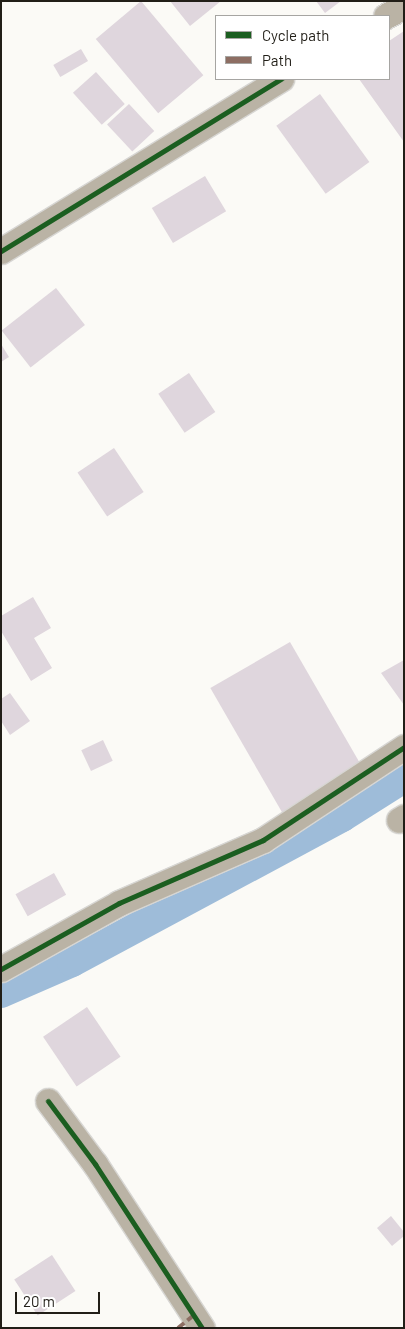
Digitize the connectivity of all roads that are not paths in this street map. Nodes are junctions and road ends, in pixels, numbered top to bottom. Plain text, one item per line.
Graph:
1 (404, 6) edge
2 (388, 15) edge
3 (279, 80) edge
4 (1, 252) edge
5 (404, 747) edge
6 (1, 969) edge
7 (48, 1101) dead end
8 (192, 1324) edge

1 - 2 street
3 - 4 street
5 - 6 street
7 - 8 street

